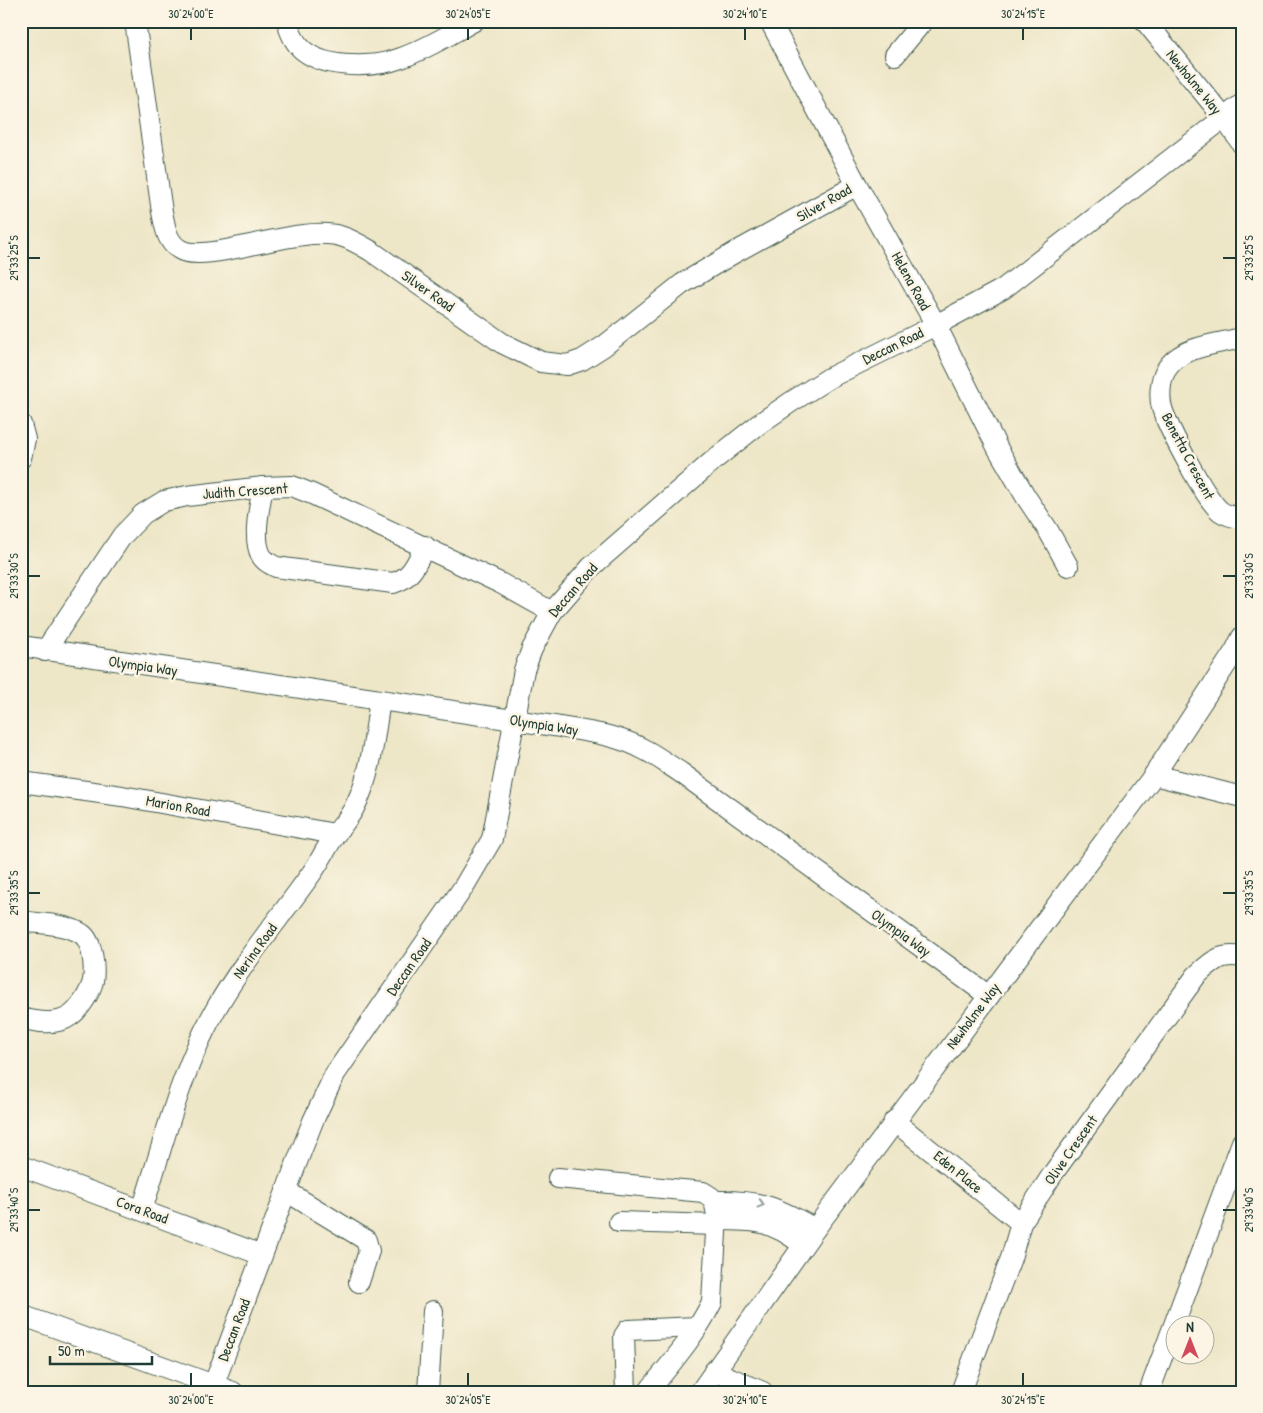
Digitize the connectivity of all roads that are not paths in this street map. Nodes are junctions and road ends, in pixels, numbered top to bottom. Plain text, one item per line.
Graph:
1 (135, 21) edge
2 (287, 21) edge
3 (474, 21) edge
4 (770, 21) edge
5 (922, 21) edge
6 (1145, 21) edge
7 (895, 55) dead end
8 (1242, 104) edge
9 (1224, 118) junction
10 (1242, 144) edge
11 (857, 184) junction
12 (936, 325) junction
13 (1242, 338) edge
14 (21, 424) edge
15 (21, 458) edge
16 (263, 487) junction
17 (1242, 518) edge
18 (425, 546) junction
19 (1068, 566) dead end
20 (552, 612) junction
21 (1242, 637) edge
22 (21, 646) edge
23 (45, 651) junction
24 (380, 701) junction
25 (514, 720) junction
26 (1154, 775) junction
27 (21, 782) edge
28 (1242, 797) edge
29 (335, 834) junction
30 (21, 921) edge
31 (1242, 957) edge
32 (989, 996) junction
33 (21, 1018) edge
34 (894, 1121) junction
35 (1242, 1142) edge
36 (21, 1166) edge
37 (558, 1178) dead end
38 (286, 1191) junction
39 (142, 1210) junction
40 (715, 1215) junction
41 (620, 1222) dead end
42 (1021, 1223) junction
43 (809, 1237) junction
44 (262, 1256) junction
45 (359, 1282) dead end
46 (433, 1311) dead end
47 (21, 1316) edge
48 (697, 1327) junction
49 (714, 1371) junction
50 (212, 1388) edge
51 (233, 1392) edge
52 (428, 1392) edge
53 (626, 1392) edge
54 (648, 1392) edge
55 (700, 1392) edge
56 (763, 1392) edge
57 (961, 1392) edge
58 (1149, 1392) edge

1 - 11 street, Silver Road
2 - 3 street
4 - 11 street, Helena Road
5 - 7 street
6 - 9 street, Newholme Way
8 - 9 street, Deccan Road
9 - 10 street, Newholme Way
9 - 12 street, Deccan Road
11 - 12 street, Helena Road
12 - 19 street, Helena Road
12 - 20 street, Deccan Road
13 - 17 street, Benetta Crescent
14 - 15 street
16 - 18 street, Judith Crescent
16 - 18 street
16 - 23 street, Judith Crescent
18 - 20 street, Judith Crescent
20 - 25 street, Deccan Road
21 - 26 street, Newholme Way
22 - 23 street, Olympia Way
23 - 24 street, Olympia Way
24 - 25 street, Olympia Way
24 - 29 street, Nerina Road
25 - 32 street, Olympia Way
25 - 38 street, Deccan Road
26 - 28 street
26 - 32 street, Newholme Way
27 - 29 street, Marion Road
29 - 39 street, Nerina Road
30 - 33 street
31 - 42 street, Olive Crescent
32 - 34 street, Newholme Way
34 - 42 street, Eden Place
34 - 43 street, Newholme Way
35 - 58 street
36 - 39 street, Cora Road
37 - 40 street
38 - 44 street, Deccan Road
38 - 45 street
39 - 44 street, Cora Road
40 - 41 street
40 - 43 street
40 - 48 street
42 - 57 street, Olive Crescent
43 - 49 street, Newholme Way
44 - 50 street, Deccan Road
46 - 52 street
47 - 50 street
48 - 53 street
48 - 54 street
49 - 55 street, Newholme Way
49 - 56 street
50 - 51 street

